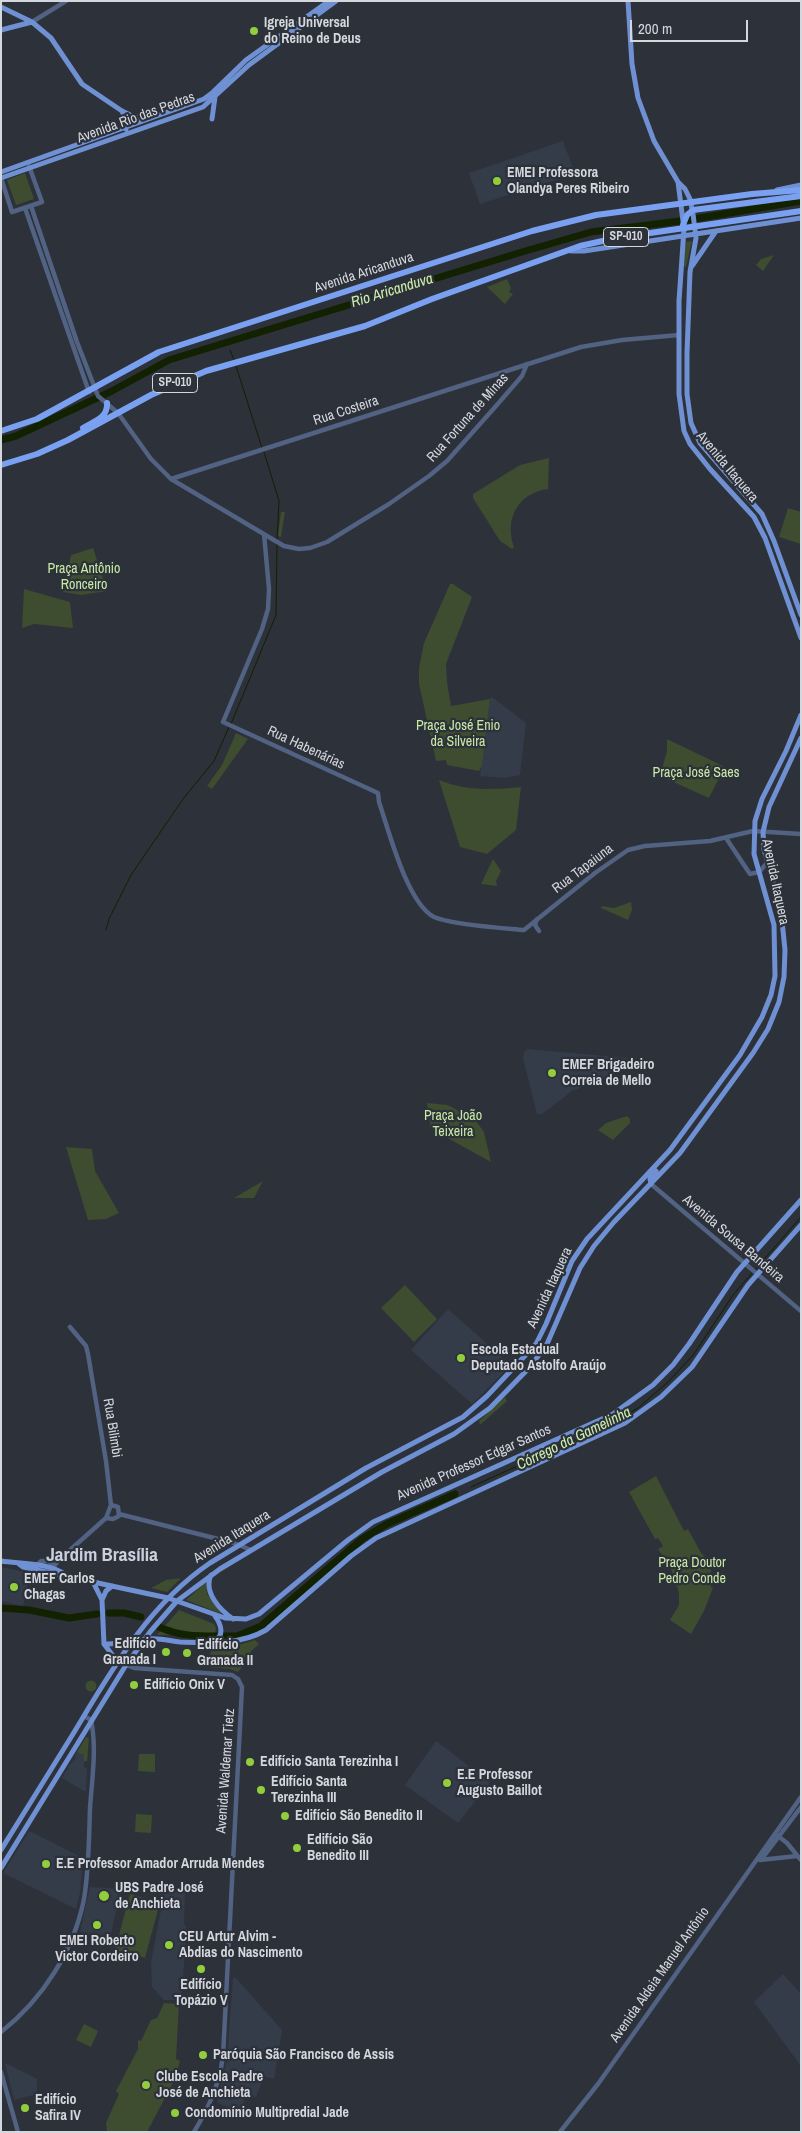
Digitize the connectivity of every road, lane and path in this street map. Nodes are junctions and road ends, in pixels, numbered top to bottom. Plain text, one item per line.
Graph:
1 (66, 1) edge
2 (329, 1) edge
3 (336, 1) edge
4 (628, 1) edge
5 (1, 7) edge
6 (32, 22) junction
7 (1, 30) edge
8 (215, 97) junction
9 (195, 103) junction
10 (203, 107) junction
11 (122, 111) junction
12 (154, 118) junction
13 (212, 119) dead end
14 (126, 128) junction
15 (124, 136) junction
16 (29, 165) junction
17 (1, 172) edge
18 (1, 178) edge
19 (678, 182) junction
20 (801, 185) edge
21 (801, 190) edge
22 (752, 194) junction
23 (801, 196) edge
24 (691, 202) junction
25 (682, 203) junction
26 (31, 206) junction
27 (25, 208) junction
28 (801, 211) edge
29 (689, 213) junction
30 (801, 218) edge
31 (684, 227) junction
32 (695, 228) junction
33 (716, 231) junction
34 (690, 268) junction
35 (679, 335) junction
36 (527, 364) junction
37 (92, 390) junction
38 (110, 406) junction
39 (118, 413) junction
40 (1, 431) edge
41 (73, 438) junction
42 (1, 465) edge
43 (171, 479) junction
44 (264, 534) junction
45 (801, 615) edge
46 (801, 638) edge
47 (801, 715) edge
48 (801, 738) edge
49 (753, 831) junction
50 (763, 832) junction
51 (801, 834) edge
52 (726, 838) junction
53 (767, 863) junction
54 (759, 872) junction
55 (537, 918) junction
56 (524, 930) joint
57 (539, 931) dead end
58 (670, 1150) junction
59 (651, 1184) junction
60 (801, 1200) edge
61 (801, 1225) edge
62 (745, 1263) junction
63 (756, 1273) junction
64 (801, 1311) edge
65 (70, 1327) dead end
66 (111, 1505) junction
67 (119, 1514) junction
68 (106, 1518) junction
69 (235, 1546) junction
70 (251, 1550) junction
71 (1, 1561) edge
72 (53, 1566) junction
73 (36, 1568) junction
74 (45, 1572) junction
75 (66, 1575) junction
76 (211, 1575) junction
77 (93, 1581) junction
78 (112, 1586) junction
79 (168, 1598) junction
80 (102, 1600) junction
81 (177, 1601) junction
82 (215, 1616) junction
83 (233, 1619) junction
84 (143, 1641) junction
85 (211, 1642) junction
86 (130, 1643) junction
87 (104, 1644) junction
88 (118, 1661) junction
89 (126, 1665) junction
90 (84, 1716) junction
91 (91, 1720) junction
92 (801, 1797) edge
93 (801, 1807) edge
94 (774, 1834) junction
95 (780, 1837) junction
96 (787, 1844) junction
97 (1, 1850) edge
98 (765, 1852) junction
99 (781, 1856) junction
100 (799, 1858) edge
101 (758, 1860) junction
102 (1, 1868) edge
103 (3, 2031) edge
104 (1, 2036) edge
105 (1, 2072) edge
106 (18, 2132) edge
107 (194, 2132) edge
108 (560, 2132) edge

1 - 6 street
2 - 9 main road, Avenida Rio das Pedras
3 - 8 main road, Avenida Rio das Pedras
4 - 19 main road, Avenida Itaquera
5 - 6 main road
6 - 7 main road
6 - 11 main road
8 - 10 main road, Avenida Rio das Pedras
8 - 13 main road
9 - 10 main road
9 - 12 main road, Avenida Rio das Pedras
10 - 15 main road, Avenida Rio das Pedras
11 - 12 main road
11 - 14 main road
12 - 14 main road, Avenida Rio das Pedras
14 - 15 main road
14 - 16 main road, Avenida Rio das Pedras
15 - 16 main road, Avenida Rio das Pedras
16 - 17 main road, Avenida Rio das Pedras
16 - 18 main road, Avenida Rio das Pedras
16 - 26 street
18 - 27 street
19 - 24 main road, Avenida Itaquera
19 - 25 main road, Avenida Itaquera
20 - 22 main road, Avenida Aricanduva
21 - 22 highway, Avenida Aricanduva / SP-010
22 - 24 highway, Avenida Aricanduva / SP-010
23 - 29 highway
24 - 25 highway, Avenida Aricanduva / SP-010
24 - 29 main road, Avenida Itaquera
25 - 29 main road, Avenida Itaquera
25 - 37 highway, Avenida Aricanduva / SP-010
26 - 27 street
26 - 37 street
27 - 37 street
28 - 32 highway, SP-010
29 - 31 highway
29 - 32 main road, Avenida Itaquera
30 - 33 main road
31 - 32 highway, SP-010
31 - 35 main road, Avenida Itaquera
31 - 39 highway, SP-010
32 - 33 main road
32 - 34 main road, Avenida Itaquera
33 - 34 main road
34 - 45 main road, Avenida Itaquera
35 - 36 street
35 - 46 main road, Avenida Itaquera
36 - 43 street, Rua Costeira
36 - 44 street, Rua Fortuna de Minas
37 - 38 street, Rua Fortuna de Minas
37 - 40 highway, Avenida Aricanduva / SP-010
38 - 39 street, Rua Fortuna de Minas
38 - 41 highway
39 - 41 highway, SP-010
39 - 43 street, Rua Fortuna de Minas
41 - 42 highway, SP-010
43 - 44 street, Rua Fortuna de Minas
44 - 56 street, Rua Habenárias
47 - 49 main road, Avenida Itaquera
48 - 50 main road, Avenida Itaquera
49 - 50 street
49 - 52 street, Rua Tapaiuna
49 - 54 main road, Avenida Itaquera
50 - 51 street
50 - 53 main road, Avenida Itaquera
52 - 54 street
52 - 55 street, Rua Tapaiuna
53 - 54 street
53 - 59 main road, Avenida Itaquera
54 - 58 main road, Avenida Itaquera
55 - 56 street, Rua Tapaiuna
55 - 57 street
58 - 59 main road
58 - 69 main road, Avenida Itaquera
59 - 62 street, Avenida Sousa Bandeira
59 - 70 main road, Avenida Itaquera
60 - 62 main road, Avenida Professor Edgar Santos
61 - 63 main road, Avenida Professor Edgar Santos
62 - 63 street, Avenida Sousa Bandeira
62 - 83 main road, Avenida Professor Edgar Santos
63 - 64 street, Avenida Sousa Bandeira
63 - 85 main road, Avenida Professor Edgar Santos
65 - 66 street, Rua Bilimbi
66 - 67 street
66 - 68 street
67 - 68 street
67 - 69 street
68 - 72 street
69 - 70 street
69 - 79 main road, Avenida Itaquera
70 - 76 main road, Avenida Itaquera
71 - 73 main road
72 - 73 main road
72 - 74 main road
72 - 75 main road
73 - 74 main road
74 - 75 main road
75 - 77 main road, Avenida Professor Edgar Santos
76 - 81 main road, Avenida Itaquera
76 - 83 main road
77 - 78 main road, Avenida Professor Edgar Santos
77 - 80 main road
78 - 79 main road, Avenida Professor Edgar Santos
78 - 80 main road
79 - 81 main road, Avenida Professor Edgar Santos
79 - 86 main road, Avenida Itaquera
80 - 87 main road
81 - 82 main road, Avenida Professor Edgar Santos
81 - 84 main road, Avenida Itaquera
82 - 83 main road, Avenida Professor Edgar Santos
82 - 85 main road
84 - 85 main road, Avenida Professor Edgar Santos
84 - 86 main road, Avenida Professor Edgar Santos
84 - 89 main road, Avenida Itaquera
86 - 87 main road, Avenida Professor Edgar Santos
86 - 88 main road, Avenida Itaquera
87 - 88 main road
88 - 89 main road, Avenida Waldemar Tietz
88 - 90 main road, Avenida Itaquera
89 - 91 main road, Avenida Itaquera
89 - 107 street, Avenida Waldemar Tietz
90 - 91 street
90 - 97 main road, Avenida Itaquera
91 - 102 main road, Avenida Itaquera
91 - 103 street
92 - 94 street
93 - 95 street
94 - 95 street
94 - 98 street
95 - 96 street
95 - 98 street
96 - 99 street
96 - 100 street
98 - 99 street
98 - 101 street, Avenida Aldeia Manuel Antônio
99 - 100 street
99 - 101 street
101 - 108 street, Avenida Aldeia Manuel Antônio
103 - 104 street
105 - 106 street

